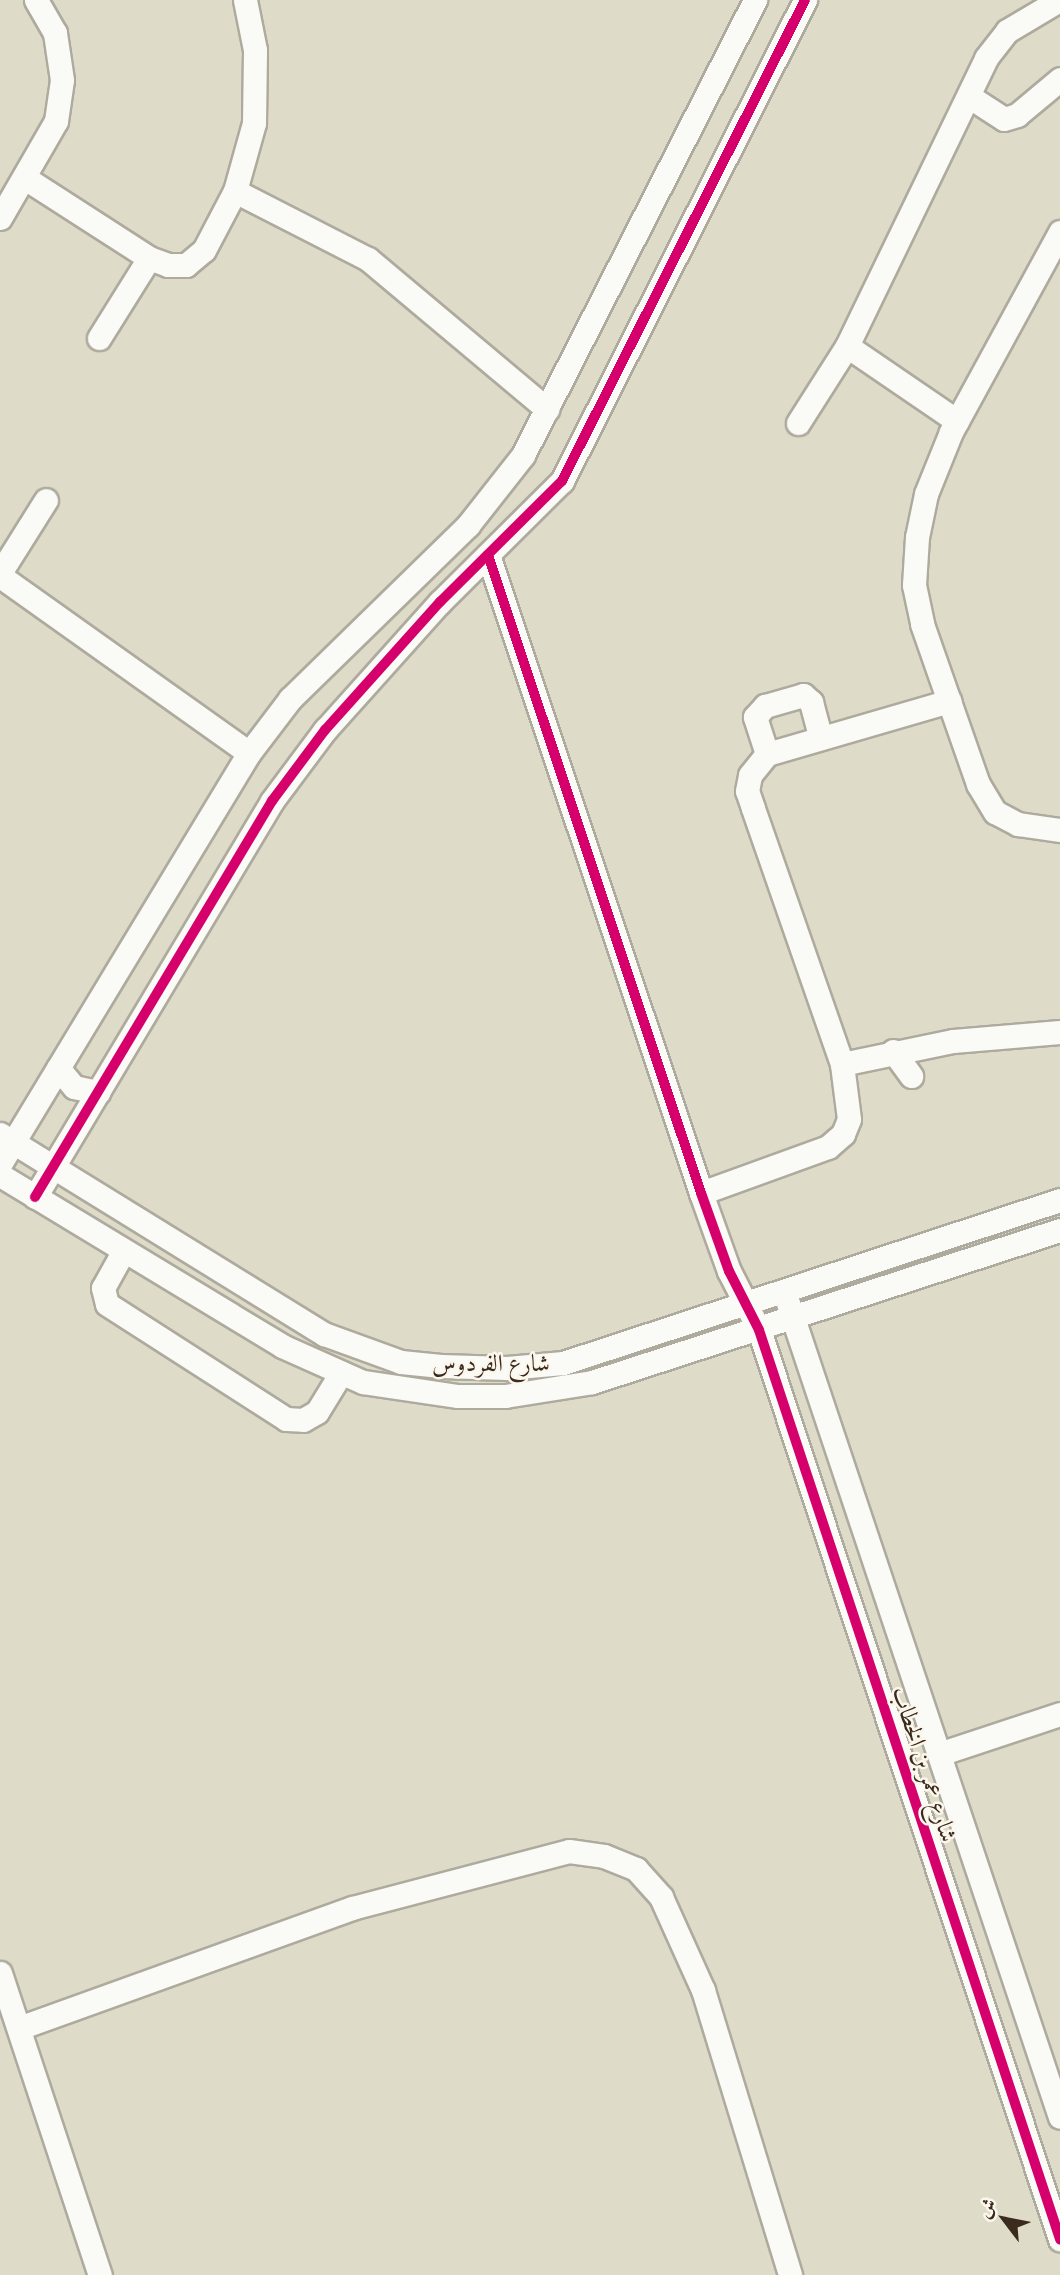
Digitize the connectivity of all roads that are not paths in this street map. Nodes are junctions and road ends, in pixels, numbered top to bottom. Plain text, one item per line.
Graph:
1 (36, 0) edge
2 (245, 0) edge
3 (755, 0) edge
4 (806, 0) edge
5 (1059, 0) edge
6 (1060, 79) edge
7 (970, 97) junction
8 (13, 186) edge
9 (235, 191) junction
10 (0, 218) edge
11 (1060, 232) edge
12 (149, 258) junction
13 (99, 338) dead end
14 (847, 346) junction
15 (547, 409) junction
16 (957, 421) junction
17 (798, 423) dead end
18 (46, 500) dead end
19 (488, 555) junction
20 (0, 574) edge
21 (949, 701) junction
22 (820, 736) junction
23 (249, 753) junction
24 (767, 754) junction
25 (1060, 830) edge
26 (1060, 1032) edge
27 (893, 1051) junction
28 (842, 1064) junction
29 (58, 1068) junction
30 (911, 1076) dead end
31 (98, 1092) junction
32 (7, 1138) edge
33 (53, 1167) junction
34 (3, 1179) edge
35 (701, 1193) junction
36 (35, 1197) junction
37 (104, 1199) junction
38 (1060, 1200) edge
39 (86, 1228) junction
40 (1060, 1230) edge
41 (122, 1252) junction
42 (784, 1291) junction
43 (747, 1304) junction
44 (793, 1318) junction
45 (759, 1330) junction
46 (341, 1373) junction
47 (1060, 1714) edge
48 (939, 1754) junction
49 (0, 1973) edge
50 (1020, 1997) junction
51 (985, 2010) junction
52 (19, 2028) junction
53 (1060, 2117) edge
54 (1060, 2239) edge
55 (100, 2275) edge
56 (790, 2275) edge

1 - 8 street
2 - 9 street
3 - 15 street
4 - 19 street
5 - 7 street
6 - 7 street
7 - 14 street
8 - 10 street
8 - 12 street
9 - 12 street
9 - 15 street
11 - 16 street
12 - 13 street
14 - 16 street
14 - 17 street
15 - 23 street
16 - 21 street
18 - 20 street
19 - 31 street
19 - 35 street, شارع عمر بن الخطاب
20 - 23 street
21 - 22 street
21 - 25 street
22 - 24 street
22 - 24 street
23 - 29 street
24 - 28 street
26 - 27 street
27 - 28 street
27 - 30 street
28 - 35 street
29 - 31 street
29 - 32 street
31 - 33 street
32 - 33 street, شارع الفردوس
32 - 34 street
33 - 36 street
33 - 37 street, شارع الفردوس
34 - 36 street, شارع الفردوس
35 - 43 street, شارع عمر بن الخطاب
36 - 39 street, شارع الفردوس
37 - 39 street
37 - 43 street, شارع الفردوس
38 - 42 street, شارع الفردوس
39 - 41 street, شارع الفردوس
40 - 44 street, شارع الفردوس
41 - 46 street, شارع الفردوس
41 - 46 street
42 - 43 street, شارع الفردوس
42 - 44 street, شارع عمر بن الخطاب
43 - 45 street, شارع عمر بن الخطاب
44 - 45 street, شارع الفردوس
44 - 48 street, شارع عمر بن الخطاب
45 - 46 street, شارع الفردوس
45 - 51 street, شارع عمر بن الخطاب
47 - 48 street
48 - 50 street, شارع عمر بن الخطاب
49 - 52 street
50 - 51 street
50 - 53 street, شارع عمر بن الخطاب
51 - 54 street, شارع عمر بن الخطاب
52 - 55 street
52 - 56 street

